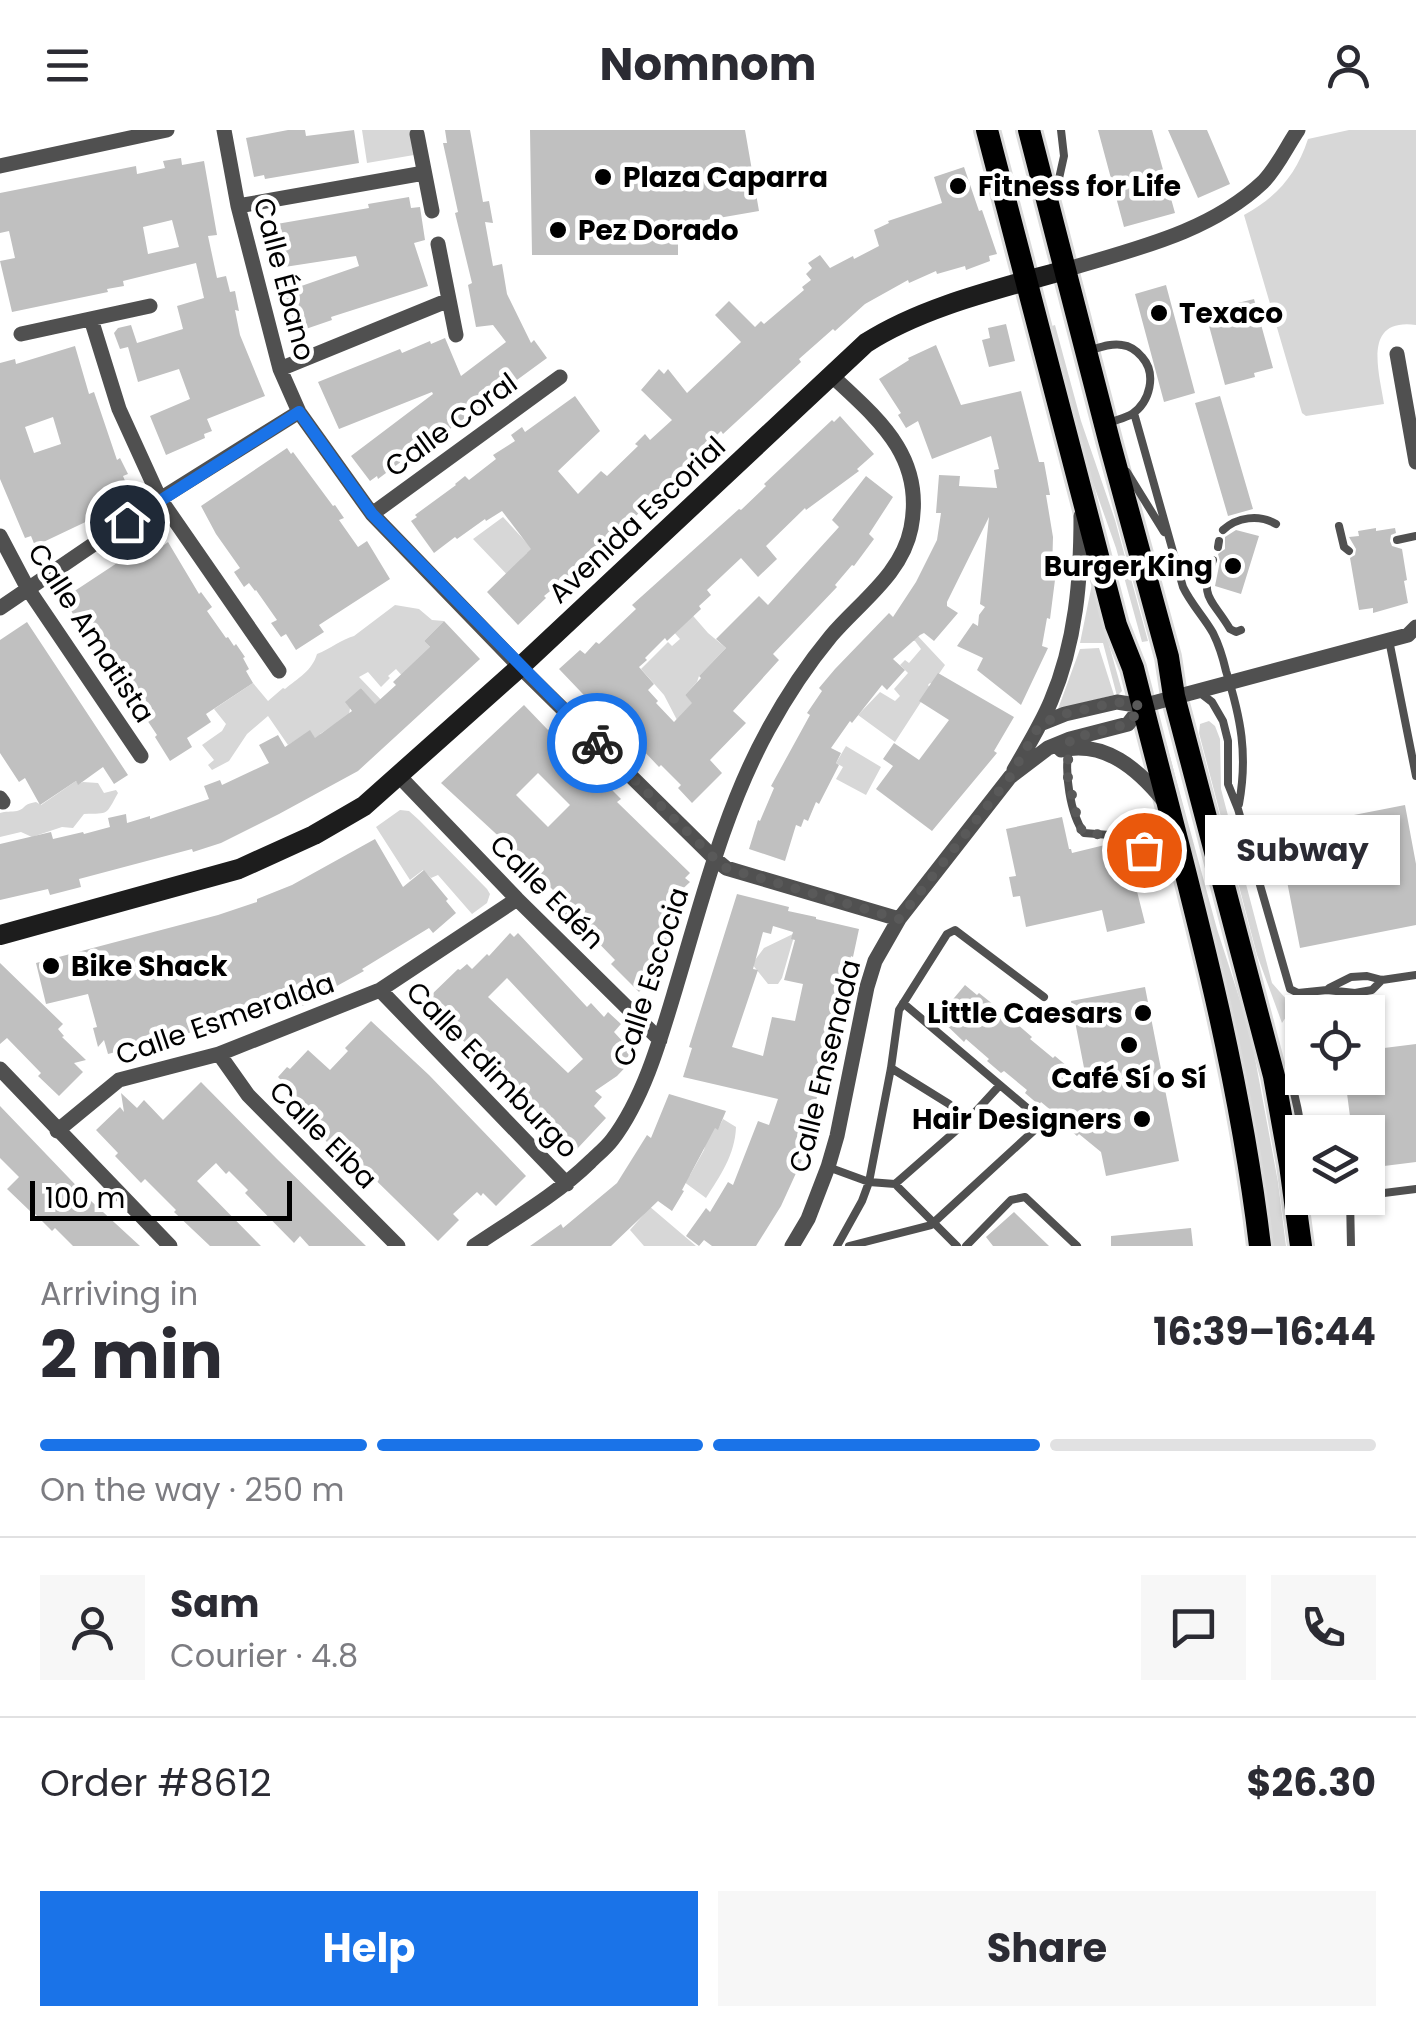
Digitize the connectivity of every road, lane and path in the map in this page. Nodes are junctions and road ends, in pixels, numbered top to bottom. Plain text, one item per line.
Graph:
1 (167, 130) edge
2 (224, 130) edge
3 (986, 130) edge
4 (1029, 130) edge
5 (1061, 130) edge
6 (1298, 130) edge
7 (417, 134) dead end
8 (0, 166) edge
9 (424, 173) junction
10 (238, 206) junction
11 (1051, 210) junction
12 (432, 211) dead end
13 (438, 244) dead end
14 (1066, 270) junction
15 (1026, 282) junction
16 (448, 300) junction
17 (150, 306) dead end
18 (91, 319) junction
19 (21, 334) dead end
20 (456, 335) dead end
21 (1086, 351) junction
22 (1397, 354) dead end
23 (280, 369) junction
24 (831, 376) junction
25 (560, 377) dead end
26 (299, 412) junction
27 (1134, 413) junction
28 (1107, 434) junction
29 (1416, 462) edge
30 (1081, 487) junction
31 (160, 499) junction
32 (372, 514) junction
33 (1276, 524) dead end
34 (1338, 526) dead end
35 (1223, 530) dead end
36 (0, 536) edge
37 (1416, 536) edge
38 (1169, 540) junction
39 (1397, 540) dead end
40 (1349, 551) dead end
41 (1213, 560) dead end
42 (28, 589) junction
43 (0, 608) edge
44 (1416, 626) edge
45 (1241, 630) dead end
46 (1389, 640) junction
47 (520, 667) junction
48 (278, 670) dead end
49 (1230, 682) junction
50 (1185, 693) junction
51 (1142, 706) junction
52 (1040, 724) junction
53 (1070, 744) junction
54 (141, 756) dead end
55 (1416, 776) edge
56 (400, 777) junction
57 (1010, 777) junction
58 (1238, 809) junction
59 (1169, 816) junction
60 (715, 859) junction
61 (517, 899) junction
62 (899, 919) junction
63 (0, 935) edge
64 (1416, 974) edge
65 (1382, 980) junction
66 (380, 990) junction
67 (1326, 990) junction
68 (1298, 993) junction
69 (1044, 998) dead end
70 (903, 1003) junction
71 (660, 1040) junction
72 (219, 1054) junction
73 (890, 1068) junction
74 (0, 1069) edge
75 (1000, 1085) junction
76 (1299, 1115) edge
77 (967, 1121) junction
78 (57, 1132) junction
79 (1285, 1137) edge
80 (828, 1168) junction
81 (869, 1182) junction
82 (567, 1184) junction
83 (895, 1184) junction
84 (1416, 1188) edge
85 (1385, 1193) edge
86 (1297, 1215) edge
87 (1350, 1215) edge
88 (933, 1223) junction
89 (170, 1246) edge
90 (398, 1246) edge
91 (474, 1246) edge
92 (792, 1246) edge
93 (837, 1246) edge
94 (849, 1246) edge
95 (957, 1246) edge
96 (966, 1246) edge
97 (1076, 1246) edge
98 (1260, 1246) edge
99 (1301, 1246) edge
100 (1350, 1246) edge

1 - 8 street
2 - 10 street, Calle Ébano
3 - 15 main road
4 - 11 main road
5 - 11 lane
6 - 14 street, Avenida Escorial
7 - 9 street
9 - 10 street
9 - 12 street
10 - 23 street, Calle Ébano
11 - 14 main road
13 - 16 street
14 - 15 street, Avenida Escorial
14 - 21 main road
15 - 24 street, Avenida Escorial
15 - 30 main road
16 - 20 street
16 - 23 street
17 - 18 street
18 - 19 street
18 - 31 street
21 - 27 lane
21 - 28 main road
22 - 29 street
23 - 26 street, Calle Ébano
24 - 47 street, Avenida Escorial
24 - 60 street, Calle Escocia
25 - 32 street, Calle Coral
26 - 31 street
26 - 32 street, Calle Ébano
27 - 28 lane
27 - 38 lane
28 - 38 lane
28 - 50 main road
30 - 51 main road
30 - 52 street
31 - 42 street
31 - 48 street
32 - 47 street, Calle Ébano
33 - 35 lane
34 - 40 lane
36 - 42 street, Calle Amatista
37 - 39 lane
38 - 49 lane
41 - 45 lane
42 - 43 street
42 - 54 street, Calle Amatista
44 - 46 street
46 - 49 street
46 - 55 lane
47 - 56 street, Avenida Escorial
47 - 60 street, Calle Ébano
49 - 50 street
49 - 58 lane
50 - 51 street
50 - 58 lane
50 - 79 main road
51 - 52 street
51 - 53 street
51 - 59 main road
52 - 57 street
53 - 57 street
53 - 59 street
53 - 59 lane
56 - 61 street, Calle Edén
56 - 63 street, Avenida Escorial
57 - 62 street, Calle Ensenada
58 - 68 lane
59 - 98 main road
60 - 62 street, Calle Ébano
60 - 71 street, Calle Escocia
61 - 66 street, Calle Esmeralda
61 - 71 street, Calle Edén
62 - 80 street, Calle Ensenada
64 - 65 lane
65 - 67 lane
65 - 67 lane
66 - 72 street, Calle Esmeralda
66 - 82 street, Calle Edimburgo
67 - 68 lane
68 - 76 lane
69 - 70 lane
70 - 73 lane
70 - 75 lane
71 - 82 street, Calle Escocia
72 - 78 street, Calle Esmeralda
72 - 90 street, Calle Elba
73 - 77 lane
73 - 81 lane
74 - 78 street
75 - 77 lane
75 - 88 lane
77 - 83 lane
78 - 89 street
80 - 81 lane
80 - 92 street, Calle Ensenada
81 - 83 lane
81 - 93 lane
82 - 91 street, Calle Escocia
83 - 88 lane
84 - 85 lane
86 - 99 main road
87 - 100 lane
88 - 94 lane
88 - 95 lane
96 - 97 lane

